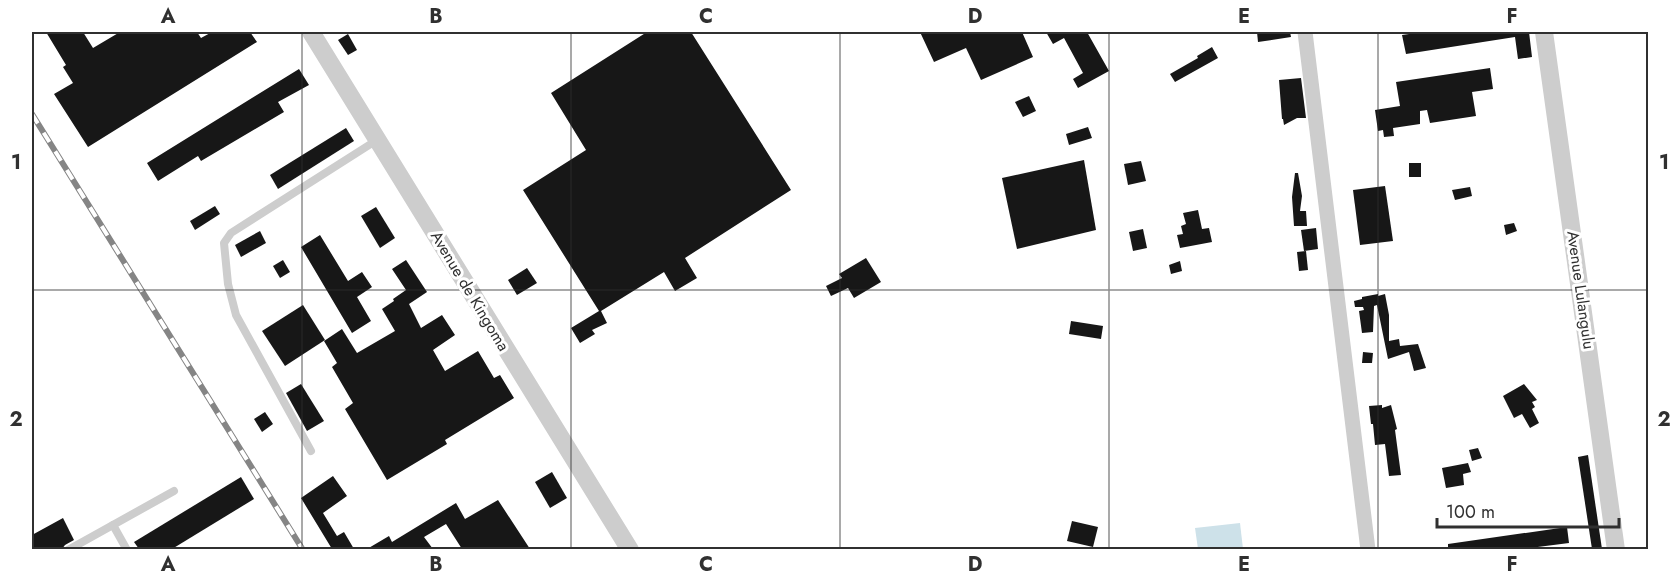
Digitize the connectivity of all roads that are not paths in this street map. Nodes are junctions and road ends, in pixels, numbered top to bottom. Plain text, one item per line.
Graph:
1 (311, 32) edge
2 (1305, 32) edge
3 (1544, 32) edge
4 (378, 139) junction
5 (311, 451) dead end
6 (174, 490) dead end
7 (113, 525) junction
8 (68, 549) edge
9 (127, 549) edge
10 (630, 549) edge
11 (1368, 549) edge
12 (1616, 549) edge

1 - 4 street, Avenue de Kingoma
2 - 11 street
3 - 12 street, Avenue Lulangulu
4 - 5 lane
4 - 10 street, Avenue de Kingoma
6 - 7 lane
7 - 8 lane
7 - 9 lane

